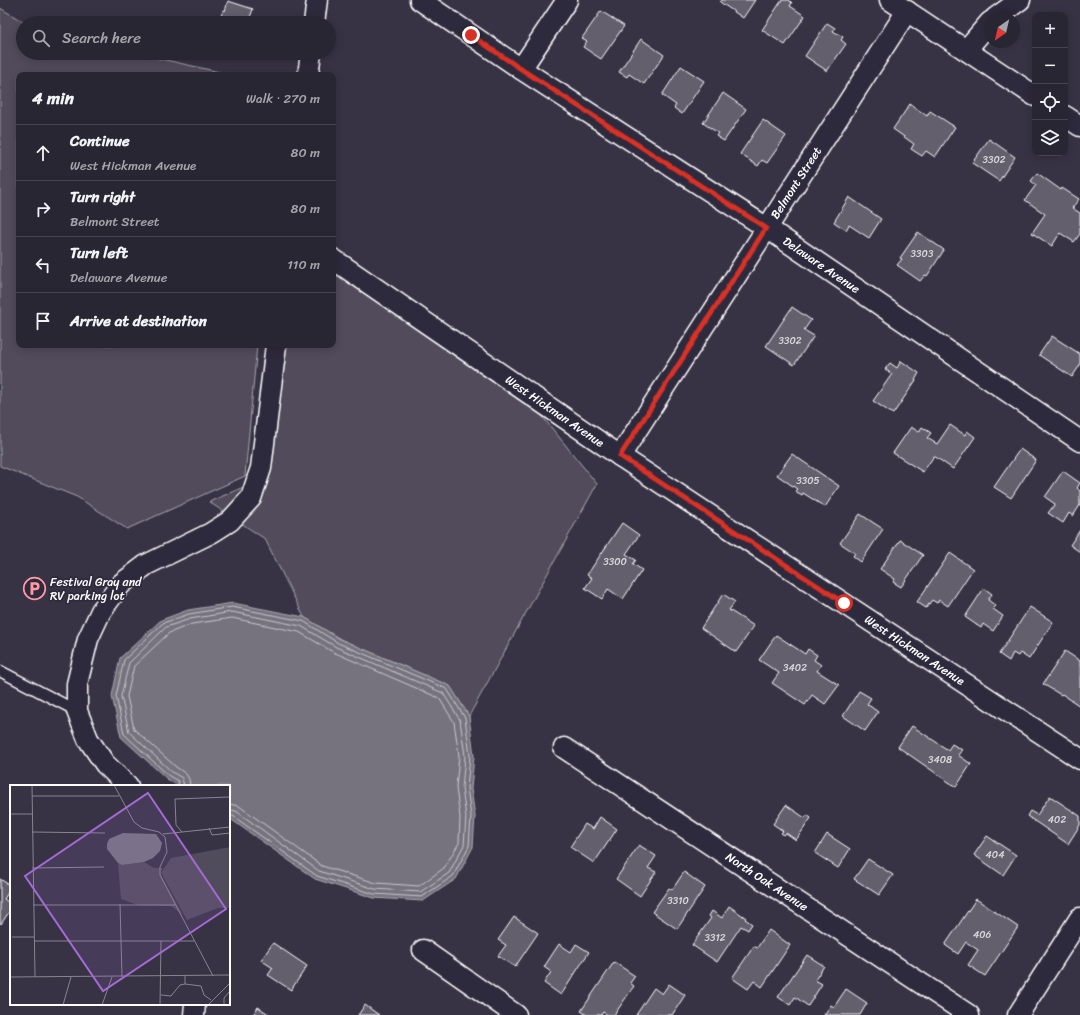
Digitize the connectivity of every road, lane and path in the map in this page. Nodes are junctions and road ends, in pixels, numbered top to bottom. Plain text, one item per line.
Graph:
1 (317, 0) edge
2 (420, 0) edge
3 (567, 0) edge
4 (890, 0) edge
5 (1020, 0) edge
6 (908, 11) junction
7 (1004, 12) edge
8 (315, 16) edge
9 (984, 29) edge
10 (966, 50) junction
11 (310, 60) edge
12 (521, 69) junction
13 (308, 72) edge
14 (1032, 94) edge
15 (1068, 118) edge
16 (1080, 126) edge
17 (766, 228) junction
18 (336, 261) edge
19 (276, 348) edge
20 (1080, 441) edge
21 (620, 456) junction
22 (0, 671) edge
23 (77, 711) junction
24 (564, 748) dead end
25 (1080, 759) edge
26 (127, 785) edge
27 (1080, 918) edge
28 (423, 950) dead end
29 (195, 1005) edge
30 (194, 1015) edge
31 (516, 1015) edge
32 (970, 1015) edge
33 (1018, 1015) edge

1 - 8 street
2 - 12 street, Delaware Avenue
3 - 12 street
4 - 6 street
5 - 7 street
6 - 10 street
6 - 17 street, Belmont Street
9 - 10 street
10 - 14 street
11 - 13 street
12 - 17 street, Delaware Avenue
15 - 16 street
17 - 20 street, Delaware Avenue
17 - 21 street, Belmont Street
18 - 21 street, West Hickman Avenue
19 - 23 street
21 - 25 street, West Hickman Avenue
22 - 23 lane
23 - 26 street
24 - 32 street, North Oak Avenue
27 - 33 street
28 - 31 street
29 - 30 street

